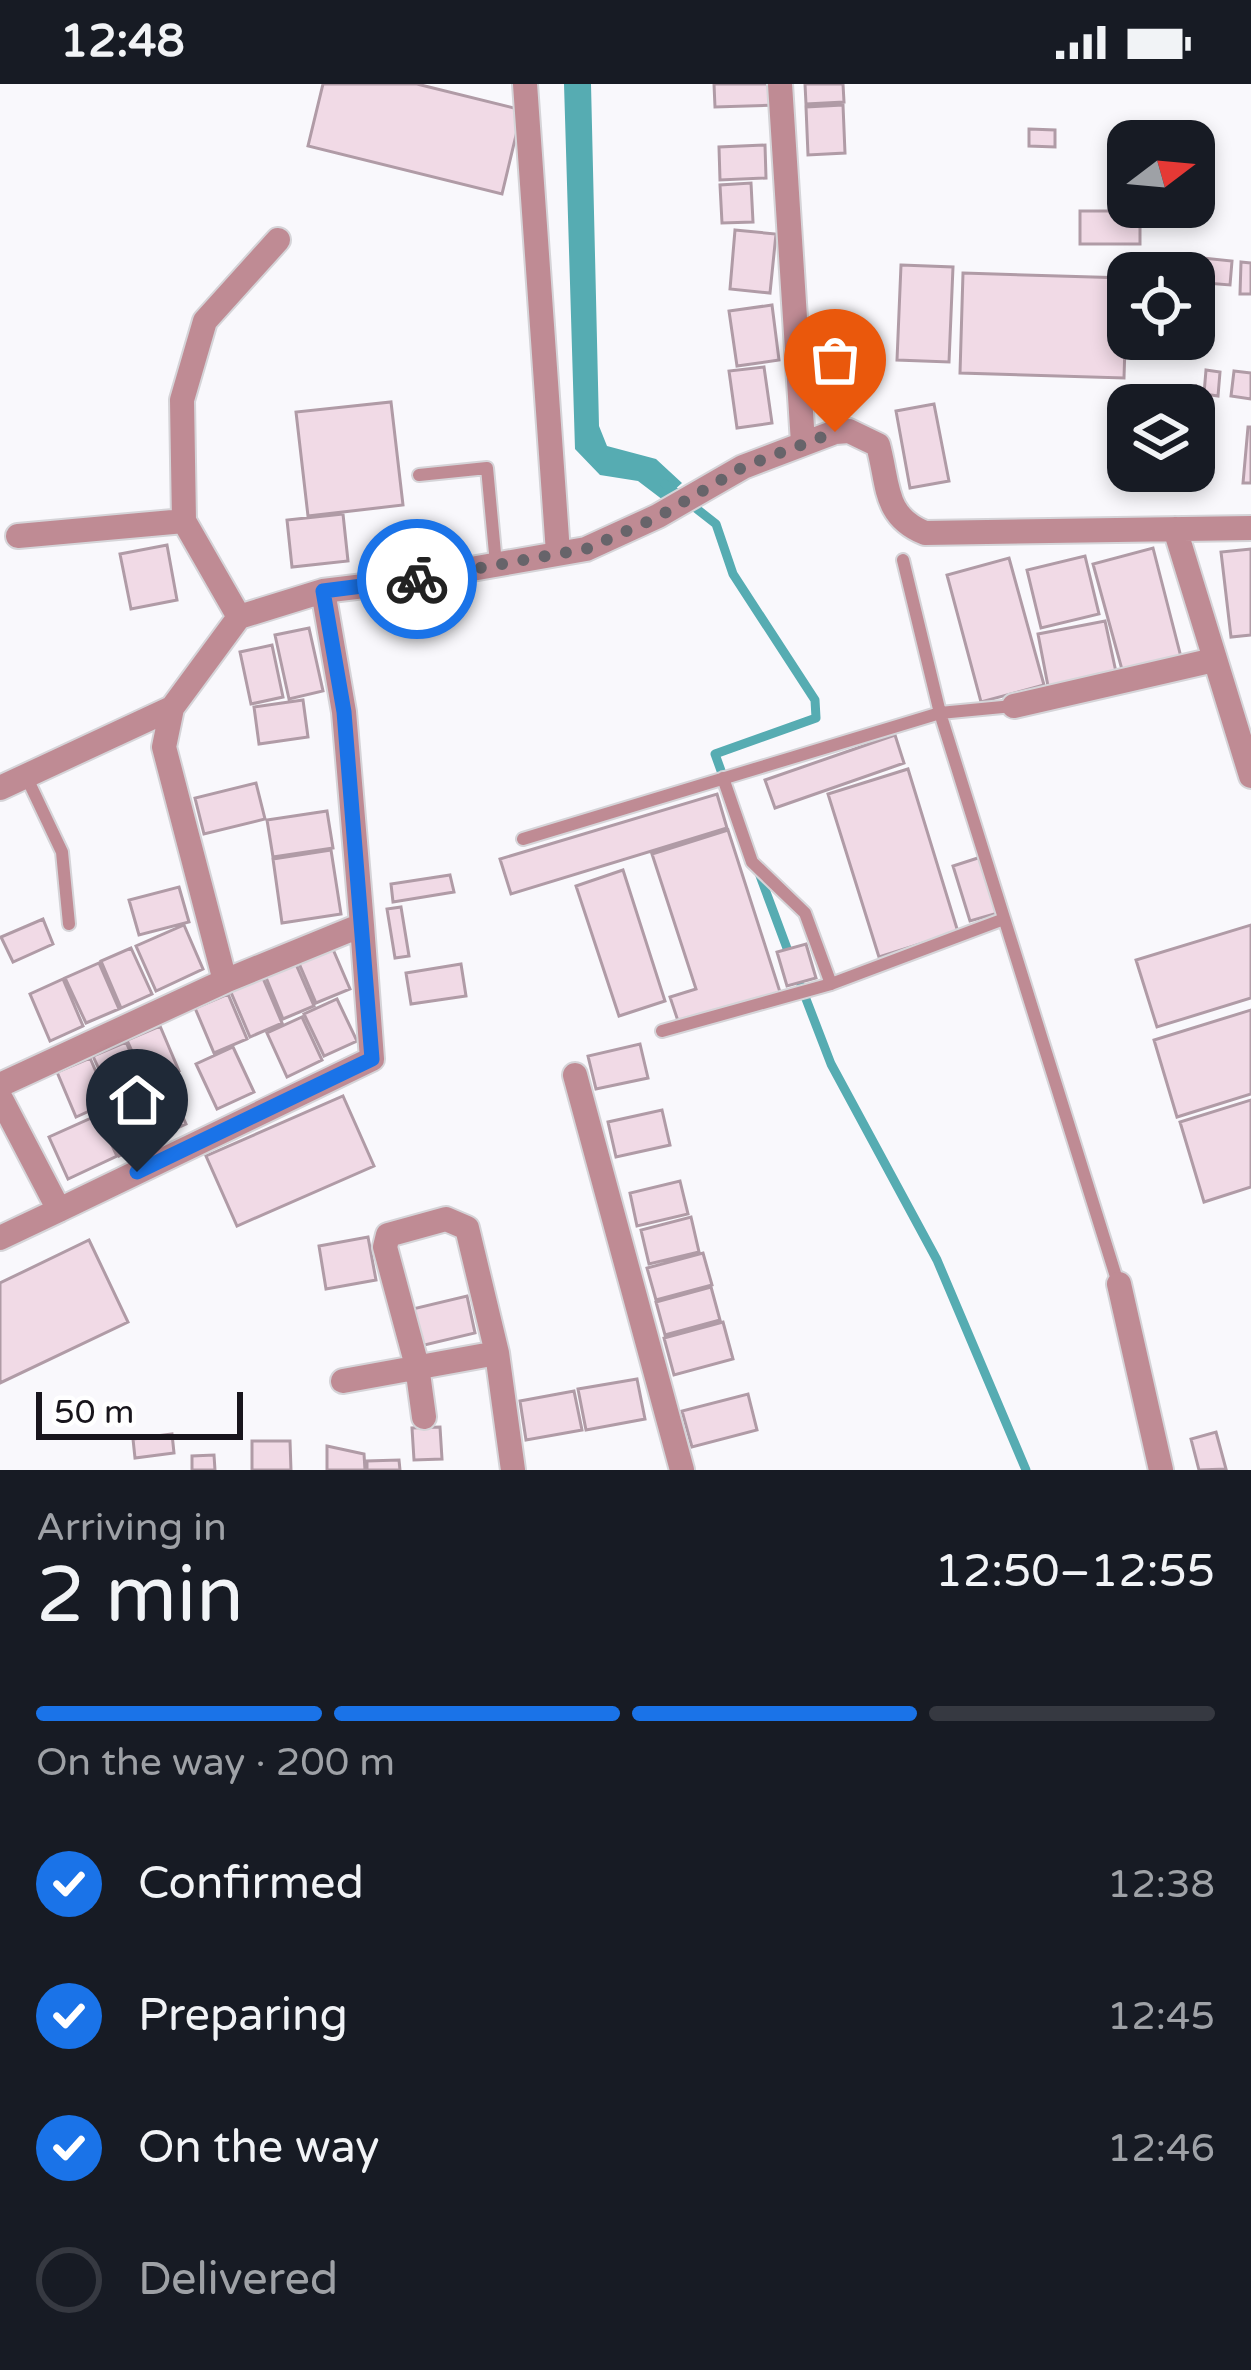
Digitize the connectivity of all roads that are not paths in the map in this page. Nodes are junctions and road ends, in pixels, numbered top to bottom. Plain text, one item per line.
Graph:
1 (526, 84) edge
2 (781, 84) edge
3 (278, 240) dead end
4 (803, 443) junction
5 (419, 475) dead end
6 (184, 521) junction
7 (1251, 528) edge
8 (1175, 529) junction
9 (18, 536) dead end
10 (558, 553) junction
11 (903, 560) dead end
12 (496, 566) junction
13 (323, 591) junction
14 (238, 617) junction
15 (1214, 660) junction
16 (1014, 706) joint
17 (172, 708) junction
18 (940, 713) junction
19 (26, 775) junction
20 (1251, 776) edge
21 (723, 778) junction
22 (0, 788) edge
23 (524, 839) dead end
24 (1004, 919) junction
25 (69, 924) dead end
26 (362, 925) junction
27 (225, 981) junction
28 (831, 984) junction
29 (662, 1031) dead end
30 (575, 1075) dead end
31 (0, 1085) edge
32 (0, 1097) edge
33 (59, 1210) junction
34 (0, 1238) edge
35 (1118, 1284) joint
36 (497, 1353) junction
37 (417, 1366) junction
38 (343, 1382) dead end
39 (424, 1418) dead end
40 (513, 1470) edge
41 (682, 1470) edge
42 (1161, 1470) edge

1 - 10 street
2 - 4 street
3 - 6 street
4 - 8 street
4 - 10 street
5 - 12 lane
6 - 9 street
6 - 14 street
7 - 8 street
8 - 15 street
10 - 12 street
11 - 18 lane
12 - 13 street
13 - 14 street
13 - 26 street
14 - 17 street
15 - 16 street
15 - 20 street
16 - 18 lane
17 - 19 street
17 - 27 street
18 - 21 lane
18 - 24 lane
19 - 22 street
19 - 25 lane
21 - 23 lane
21 - 28 lane
24 - 28 lane
24 - 35 lane
26 - 27 street
26 - 33 street
27 - 31 street
28 - 29 lane
30 - 41 street
32 - 33 street
33 - 34 street
35 - 42 street
36 - 37 street
36 - 37 street
36 - 40 street
37 - 38 street
37 - 39 street

